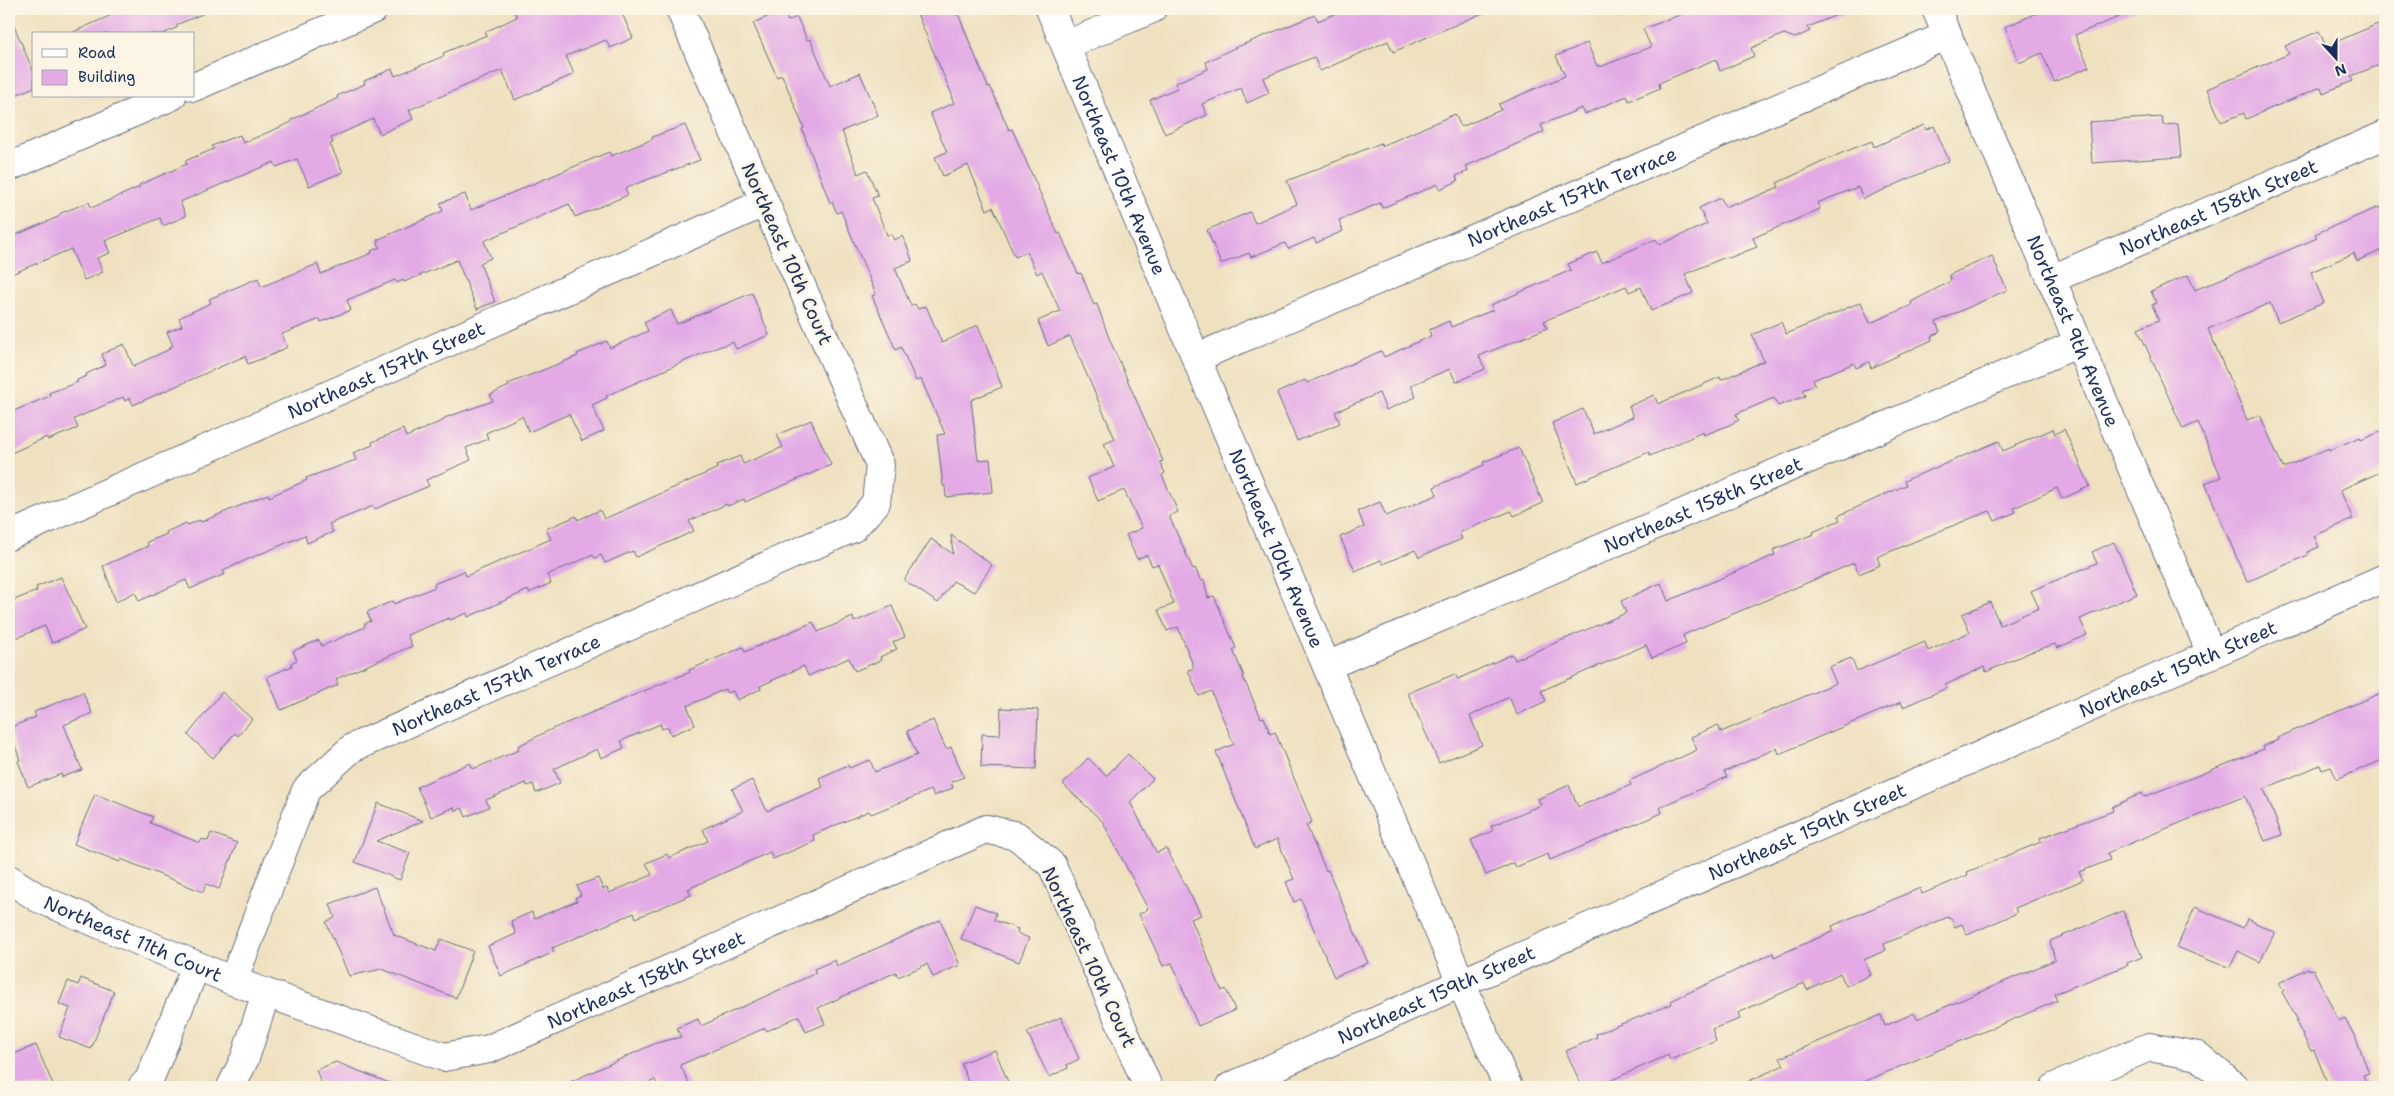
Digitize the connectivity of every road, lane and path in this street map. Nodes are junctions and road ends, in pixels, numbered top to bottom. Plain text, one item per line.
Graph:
1 (374, 9) edge
2 (680, 9) edge
3 (1050, 9) edge
4 (1152, 9) edge
5 (1936, 9) edge
6 (1948, 35) junction
7 (1066, 45) junction
8 (195, 87) edge
9 (167, 98) edge
10 (2385, 134) edge
11 (9, 167) edge
12 (764, 203) junction
13 (2052, 279) junction
14 (2078, 342) junction
15 (1196, 358) junction
16 (876, 503) joint
17 (9, 536) edge
18 (2385, 578) edge
19 (2211, 653) junction
20 (1327, 666) junction
21 (1017, 836) joint
22 (9, 879) edge
23 (196, 966) junction
24 (232, 981) junction
25 (1461, 983) junction
26 (266, 993) junction
27 (142, 1087) edge
28 (231, 1087) edge
29 (1148, 1087) edge
30 (1230, 1087) edge
31 (1508, 1087) edge
32 (2055, 1087) edge
33 (2236, 1087) edge

1 - 8 street
2 - 12 street, Northeast 10th Court
3 - 7 street, Northeast 10th Avenue
4 - 7 street
5 - 6 street, Northeast 9th Avenue
6 - 13 street, Northeast 9th Avenue
6 - 15 street, Northeast 157th Terrace
7 - 15 street, Northeast 10th Avenue
9 - 11 street
10 - 13 street, Northeast 158th Street
12 - 16 street, Northeast 10th Court
12 - 17 street, Northeast 157th Street
13 - 14 street, Northeast 9th Avenue
14 - 19 street, Northeast 9th Avenue
14 - 20 street, Northeast 158th Street
15 - 20 street, Northeast 10th Avenue
16 - 24 street, Northeast 157th Terrace
18 - 19 street, Northeast 159th Street
19 - 25 street, Northeast 159th Street
20 - 25 street, Northeast 10th Avenue
21 - 26 street, Northeast 158th Street
21 - 29 street, Northeast 10th Court
22 - 23 street, Northeast 11th Court
23 - 24 street, Northeast 11th Court
23 - 27 street
24 - 26 street, Northeast 158th Street
25 - 30 street, Northeast 159th Street
25 - 31 street, Northeast 10th Avenue
26 - 28 street
32 - 33 street

